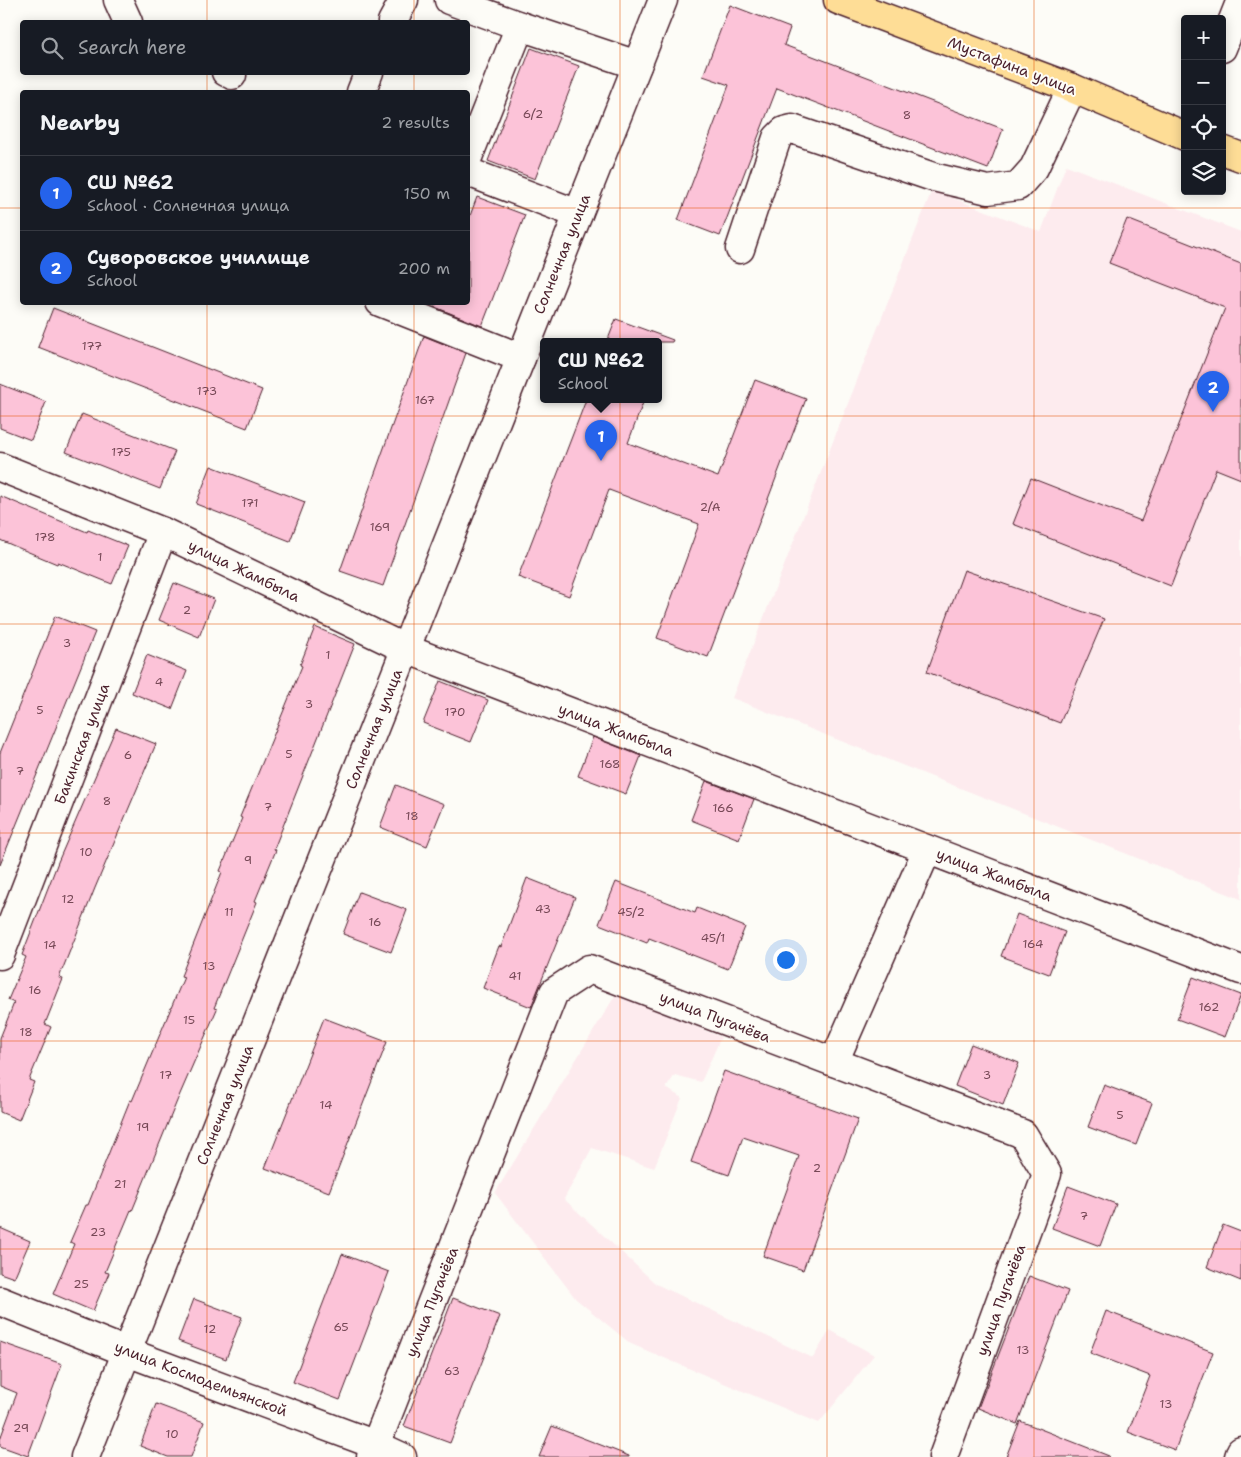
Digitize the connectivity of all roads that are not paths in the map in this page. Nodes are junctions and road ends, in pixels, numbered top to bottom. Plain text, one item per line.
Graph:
1 (118, 0) edge
2 (404, 0) edge
3 (449, 0) edge
4 (663, 0) edge
5 (838, 0) edge
6 (1241, 0) edge
7 (127, 20) edge
8 (393, 20) edge
9 (520, 26) junction
10 (1226, 38) edge
11 (637, 65) junction
12 (368, 75) edge
13 (1072, 88) junction
14 (362, 90) edge
15 (1181, 134) edge
16 (1226, 151) edge
17 (470, 153) edge
18 (1241, 157) edge
19 (470, 173) edge
20 (578, 214) junction
21 (740, 249) dead end
22 (396, 305) edge
23 (413, 308) edge
24 (521, 358) junction
25 (0, 466) edge
26 (163, 532) junction
27 (406, 649) junction
28 (927, 850) junction
29 (0, 955) edge
30 (1241, 970) edge
31 (834, 1062) junction
32 (0, 1301) edge
33 (127, 1352) junction
34 (373, 1451) edge
35 (1241, 1451) edge
36 (84, 1457) edge
37 (402, 1457) edge
38 (943, 1457) edge
39 (1239, 1457) edge

1 - 7 street
2 - 8 street
3 - 9 street
4 - 11 street, Солнечная улица
5 - 13 main road, Мустафина улица
6 - 10 street
9 - 11 street
9 - 17 street
11 - 20 street, Солнечная улица
12 - 14 street
13 - 15 main road, Мустафина улица
13 - 21 street
16 - 18 main road
19 - 20 street
20 - 24 street, Солнечная улица
22 - 23 street
23 - 24 street
24 - 27 street, Солнечная улица
25 - 26 street, улица Жамбыла
26 - 27 street, улица Жамбыла
26 - 29 street, Бакинская улица
27 - 28 street, улица Жамбыла
27 - 33 street, Солнечная улица
28 - 30 street, улица Жамбыла
28 - 31 street
31 - 34 street, улица Пугачёва
31 - 38 street, улица Пугачёва
32 - 33 street, улица Космодемьянской
33 - 34 street, улица Космодемьянской
33 - 36 street, Солнечная улица
34 - 37 street, улица Космодемьянской
35 - 39 street

